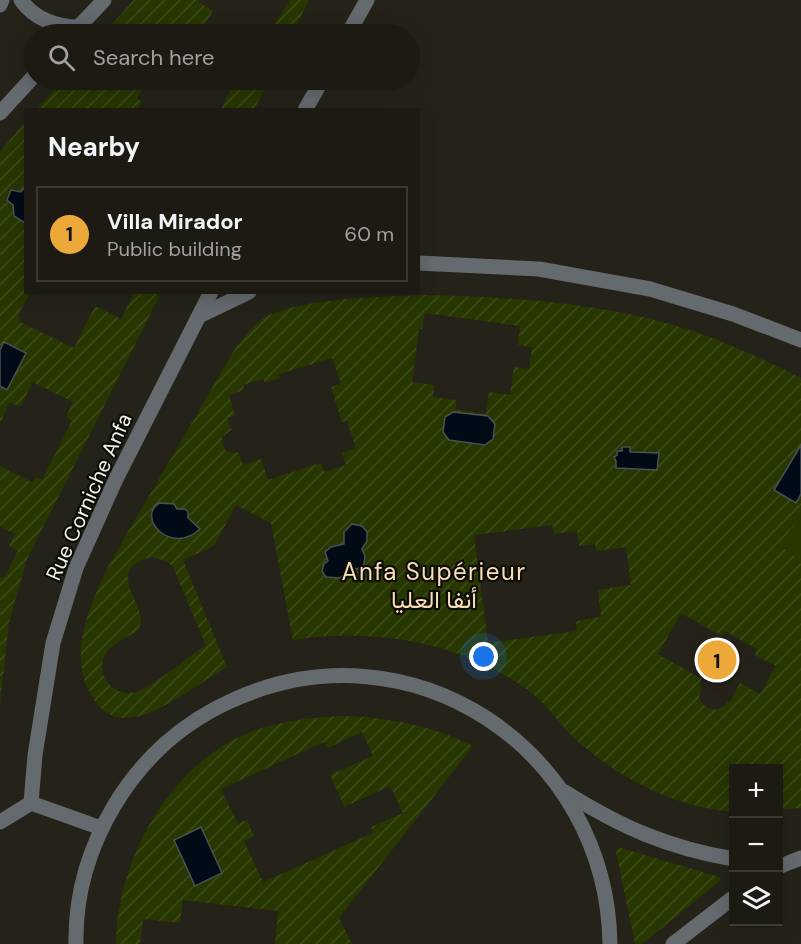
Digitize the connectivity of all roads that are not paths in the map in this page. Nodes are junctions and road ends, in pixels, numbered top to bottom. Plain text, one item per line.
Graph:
1 (2, 0) edge
2 (21, 0) edge
3 (104, 0) edge
4 (367, 0) edge
5 (0, 5) edge
6 (54, 24) edge
7 (82, 24) edge
8 (354, 24) edge
9 (24, 87) edge
10 (316, 90) edge
11 (306, 108) edge
12 (0, 113) edge
13 (420, 263) edge
14 (210, 294) edge
15 (245, 294) edge
16 (199, 316) junction
17 (801, 340) edge
18 (563, 790) junction
19 (31, 803) junction
20 (0, 822) edge
21 (101, 828) junction
22 (729, 858) edge
23 (801, 858) edge
24 (783, 863) edge
25 (729, 901) edge
26 (76, 944) edge
27 (610, 944) edge
28 (673, 944) edge

1 - 5 street
2 - 6 street
3 - 7 street
4 - 8 street
9 - 12 street
10 - 11 street
13 - 17 street
14 - 16 street, Rue Corniche Anfa
15 - 16 street
16 - 19 street, Rue Corniche Anfa
18 - 21 street
18 - 22 street
18 - 27 street
19 - 20 street
19 - 21 street
21 - 26 street
23 - 24 street
25 - 28 street

